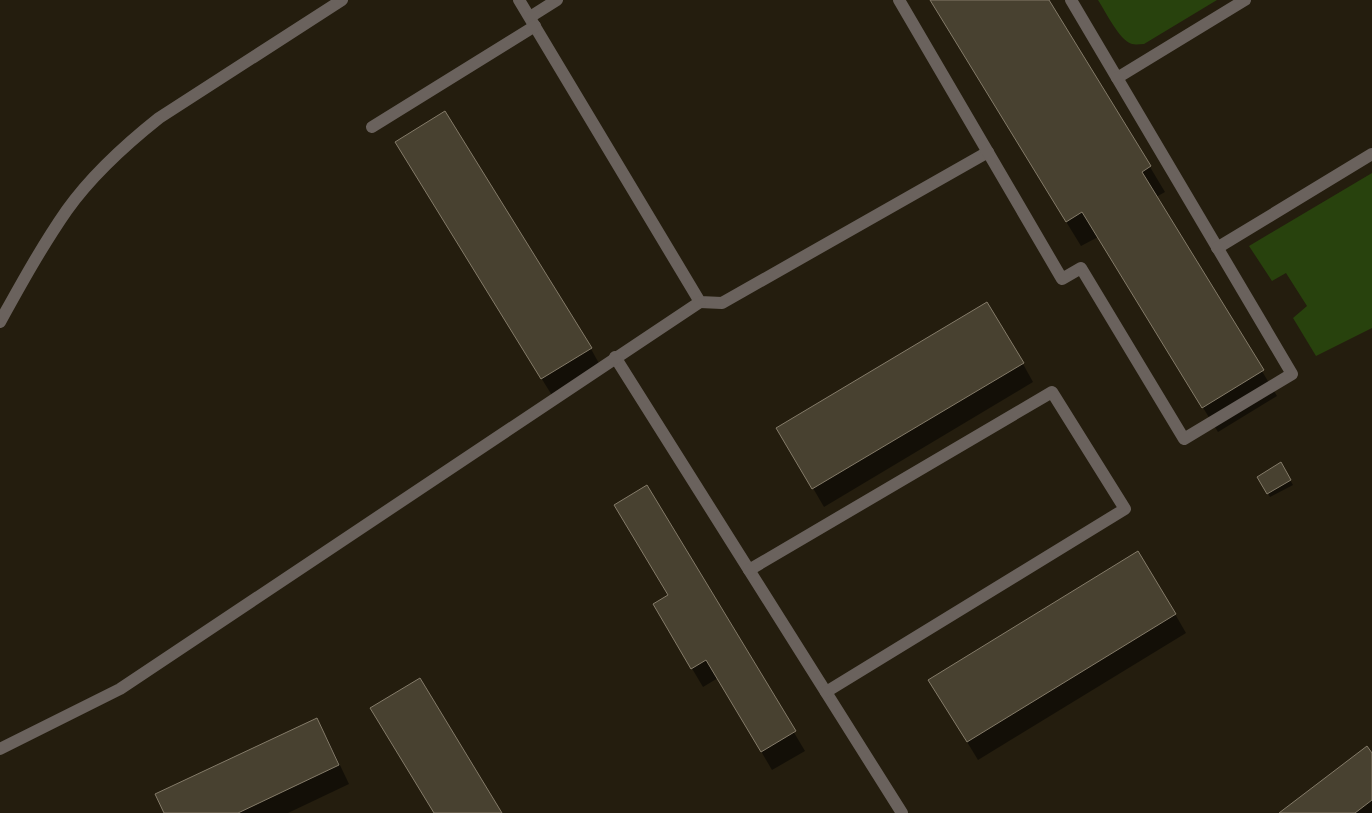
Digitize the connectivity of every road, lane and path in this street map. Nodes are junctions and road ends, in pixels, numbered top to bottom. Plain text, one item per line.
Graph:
1 (342, 0) edge
2 (518, 0) edge
3 (557, 0) edge
4 (899, 0) edge
5 (1071, 0) edge
6 (1245, 0) edge
7 (532, 22) junction
8 (1117, 78) junction
9 (372, 128) dead end
10 (988, 152) junction
11 (1372, 154) edge
12 (1217, 248) junction
13 (700, 302) junction
14 (0, 322) edge
15 (615, 357) junction
16 (749, 570) junction
17 (826, 692) junction
18 (0, 749) edge
19 (902, 813) edge

1 - 14 street
2 - 7 street
3 - 7 street
4 - 10 street
5 - 8 street
6 - 8 street
7 - 9 street
7 - 13 street
8 - 12 street
10 - 12 street
10 - 13 street
11 - 12 street
13 - 15 street
15 - 16 street
15 - 18 street
16 - 17 street
16 - 17 street
17 - 19 street

